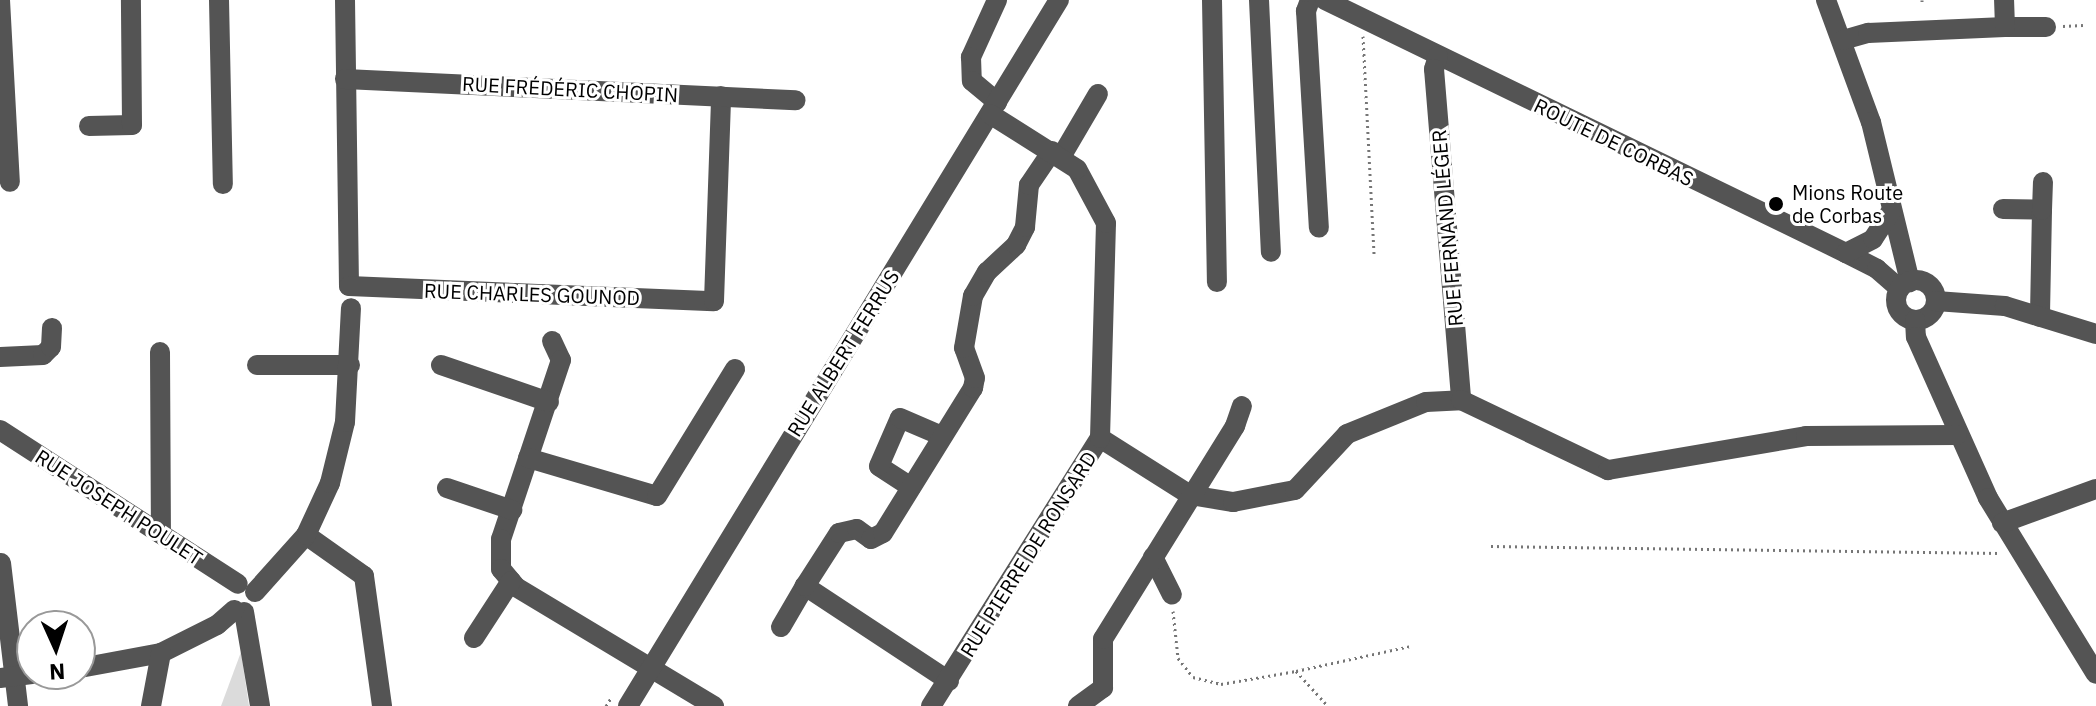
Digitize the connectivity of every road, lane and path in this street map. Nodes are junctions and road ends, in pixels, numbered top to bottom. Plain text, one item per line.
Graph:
1 (0, 0) edge
2 (131, 0) edge
3 (219, 0) edge
4 (345, 0) edge
5 (997, 0) edge
6 (1059, 0) edge
7 (1212, 0) edge
8 (1259, 0) edge
9 (1310, 0) edge
10 (1325, 0) edge
11 (1826, 0) edge
12 (2004, 0) edge
13 (1367, 21) junction
14 (2083, 25) dead end
15 (2052, 26) joint
16 (2005, 27) junction
17 (1843, 40) junction
18 (1438, 56) junction
19 (345, 79) junction
20 (1098, 94) dead end
21 (721, 96) junction
22 (796, 100) dead end
23 (994, 108) junction
24 (89, 126) dead end
25 (1056, 154) junction
26 (10, 182) dead end
27 (2043, 182) dead end
28 (223, 184) dead end
29 (2003, 209) dead end
30 (2042, 210) junction
31 (1891, 211) junction
32 (1319, 228) dead end
33 (1271, 252) dead end
34 (1846, 253) junction
35 (1374, 255) dead end
36 (1217, 282) dead end
37 (1905, 286) junction
38 (1936, 301) junction
39 (351, 308) dead end
40 (2040, 317) junction
41 (1915, 320) junction
42 (52, 328) dead end
43 (2096, 334) edge
44 (552, 341) dead end
45 (160, 352) dead end
46 (0, 357) edge
47 (257, 365) dead end
48 (350, 365) junction
49 (441, 365) dead end
50 (735, 369) dead end
51 (1461, 400) junction
52 (549, 402) junction
53 (1242, 406) dead end
54 (0, 430) edge
55 (1957, 435) junction
56 (942, 436) junction
57 (1100, 438) junction
58 (528, 458) junction
59 (911, 487) junction
60 (447, 488) dead end
61 (2096, 489) edge
62 (1190, 495) junction
63 (512, 510) junction
64 (2002, 523) junction
65 (161, 534) junction
66 (306, 535) junction
67 (1491, 546) dead end
68 (2020, 551) junction
69 (1153, 557) junction
70 (1, 563) edge
71 (511, 581) junction
72 (805, 586) junction
73 (246, 588) junction
74 (1172, 595) joint
75 (239, 611) junction
76 (781, 627) dead end
77 (474, 638) dead end
78 (1411, 646) dead end
79 (161, 653) junction
80 (96, 665) edge
81 (650, 669) junction
82 (1296, 671) junction
83 (2096, 674) edge
84 (15, 676) edge
85 (949, 681) junction
86 (18, 706) edge
87 (151, 706) edge
88 (260, 706) edge
89 (382, 706) edge
90 (628, 706) edge
91 (714, 706) edge
92 (931, 706) edge
93 (1078, 706) edge
94 (1328, 706) edge

1 - 26 street
2 - 24 street
3 - 28 street
4 - 19 street
5 - 23 street, RUE PIERRE DE RONSARD
6 - 23 street, RUE ALBERT FERRUS
7 - 36 street
8 - 33 street
9 - 32 street
10 - 13 street, ROUTE DE CORBAS
11 - 17 street
12 - 16 street
13 - 18 street, ROUTE DE CORBAS
13 - 35 path
14 - 15 path
15 - 16 street
16 - 17 street
17 - 31 street
18 - 34 street, ROUTE DE CORBAS
18 - 51 street, RUE FERNAND LÉGER
19 - 21 street, RUE FRÉDÉRIC CHOPIN
19 - 21 street, RUE CHARLES GOUNOD
20 - 25 street
21 - 22 street, RUE FRÉDÉRIC CHOPIN
23 - 25 street, RUE PIERRE DE RONSARD
23 - 81 street, RUE ALBERT FERRUS
25 - 56 street
25 - 57 street, RUE PIERRE DE RONSARD
27 - 30 street
29 - 30 street
30 - 40 street
31 - 34 street
31 - 37 street
34 - 37 street, ROUTE DE CORBAS
37 - 38 street
37 - 41 street
38 - 40 street
38 - 41 street
39 - 48 street
40 - 43 street
41 - 55 street
42 - 46 street
44 - 52 street
45 - 65 street
47 - 48 street
48 - 66 street
49 - 52 street
50 - 58 street
51 - 55 street
51 - 62 street
52 - 58 street
53 - 62 street
54 - 65 street, RUE JOSEPH POULET
55 - 64 street
56 - 59 street
56 - 59 street
57 - 62 street
57 - 85 street, RUE PIERRE DE RONSARD
58 - 63 street
59 - 72 street
60 - 63 street
61 - 64 street
62 - 69 street
63 - 71 street
64 - 68 street
65 - 73 street, RUE JOSEPH POULET
66 - 73 street
66 - 89 street
67 - 68 path
68 - 83 street
69 - 74 street
69 - 93 street
70 - 84 street
71 - 77 street
71 - 81 street
72 - 76 street
72 - 85 street
73 - 75 street
74 - 82 path
75 - 79 street
75 - 88 street
78 - 82 path
79 - 80 street
79 - 87 street
81 - 90 street, RUE ALBERT FERRUS
81 - 91 street
82 - 94 path
84 - 86 street
85 - 92 street, RUE PIERRE DE RONSARD

